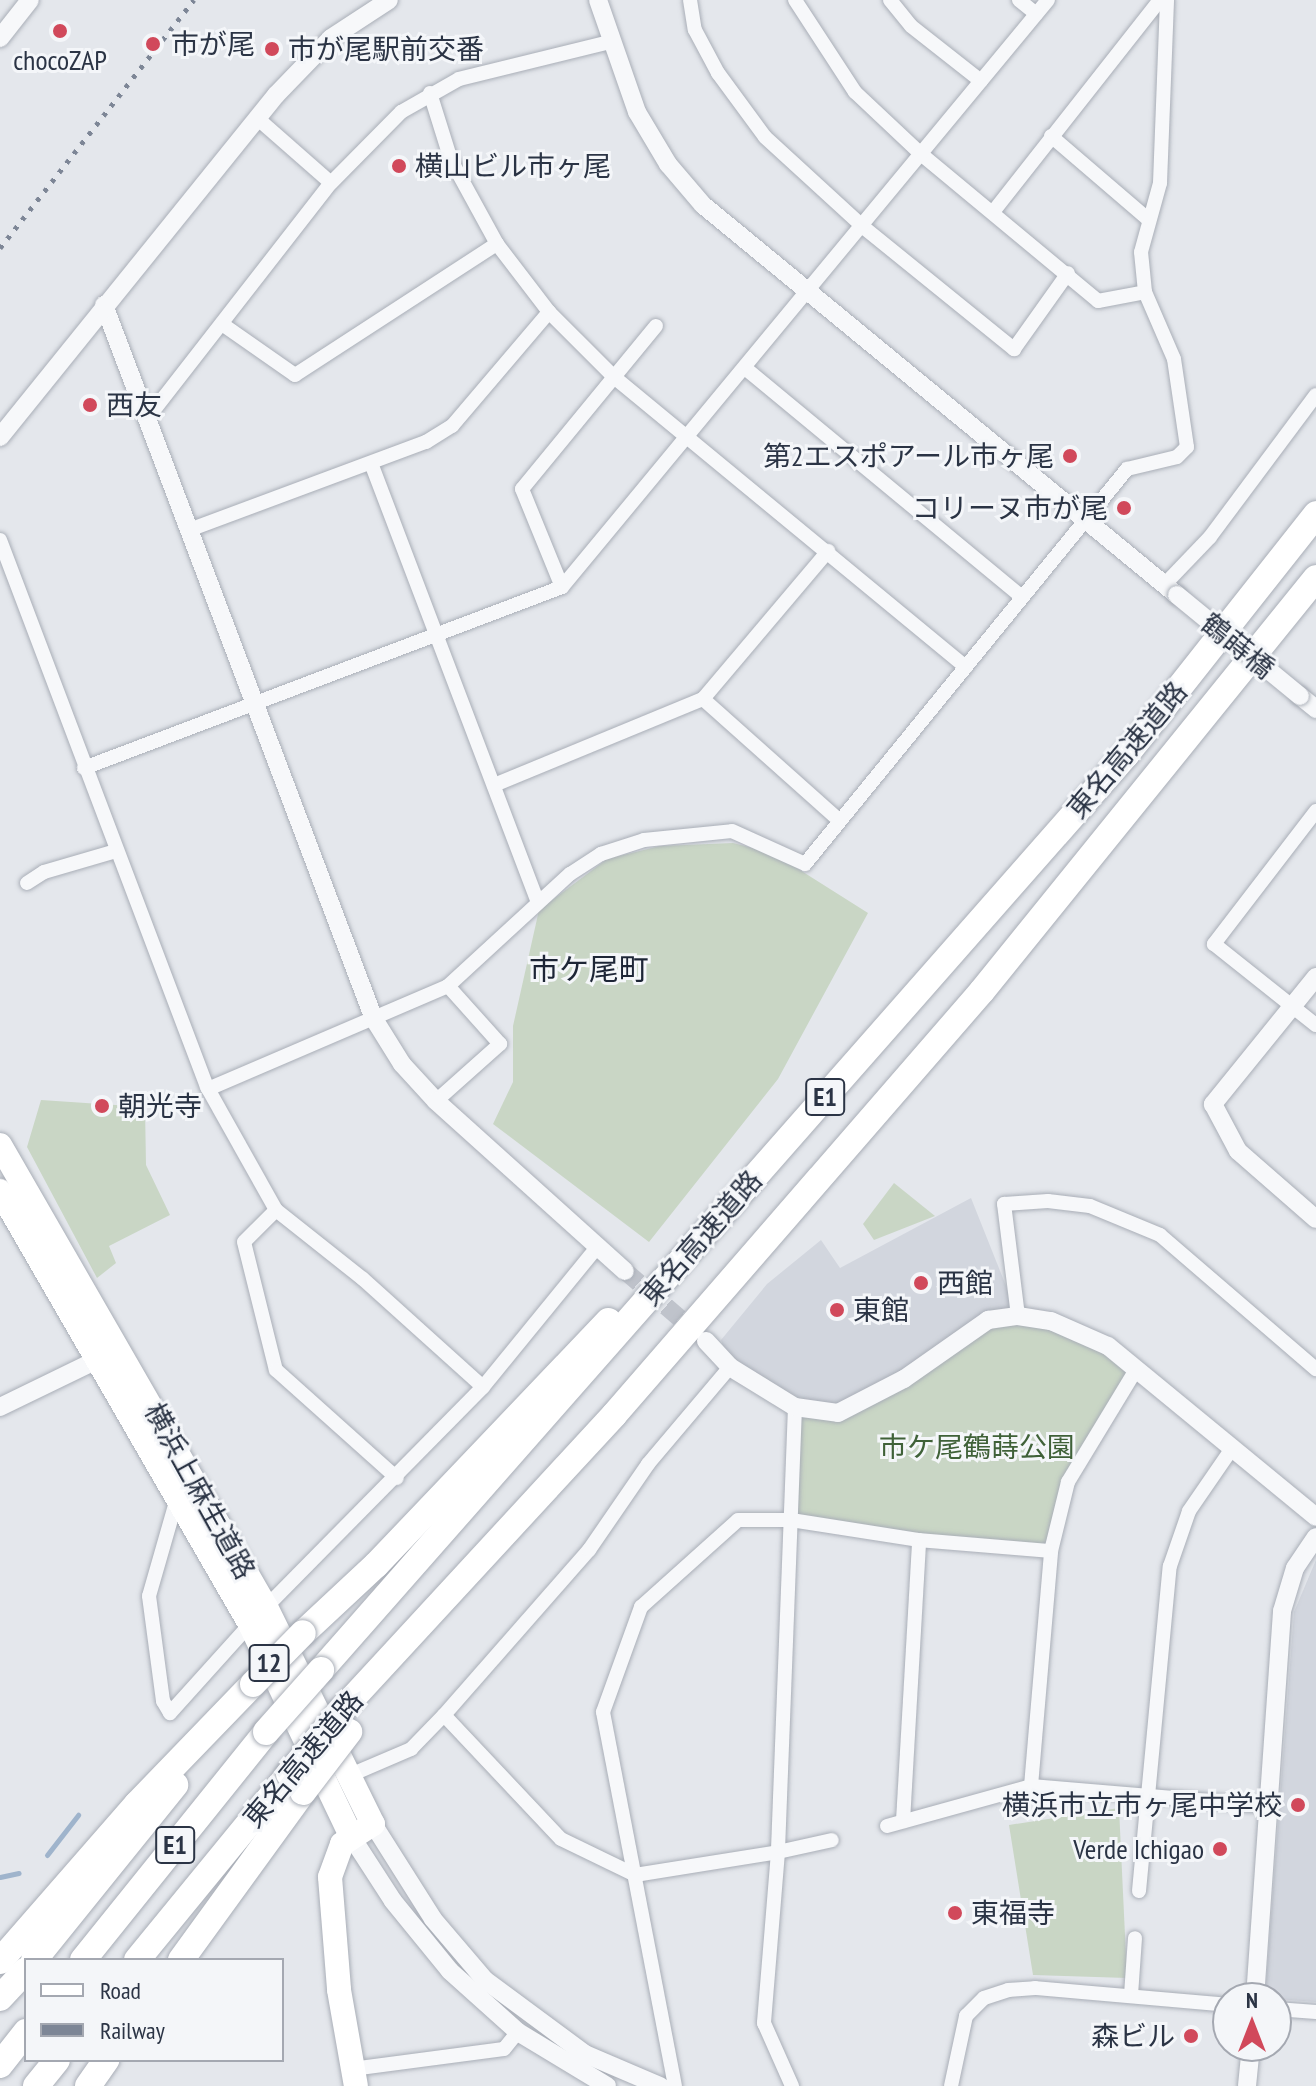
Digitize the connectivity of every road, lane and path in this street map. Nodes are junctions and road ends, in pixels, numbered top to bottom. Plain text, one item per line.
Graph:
1 (30, 0) edge
2 (389, 0) edge
3 (598, 0) edge
4 (690, 0) edge
5 (795, 0) edge
6 (890, 0) edge
7 (1019, 0) edge
8 (1048, 0) edge
9 (1160, 0) edge
10 (1167, 0) edge
11 (1036, 14) junction
12 (0, 38) edge
13 (610, 42) junction
14 (981, 81) junction
15 (430, 93) junction
16 (257, 118) junction
17 (1051, 136) junction
18 (921, 154) junction
19 (331, 183) junction
20 (993, 212) junction
21 (1149, 220) junction
22 (862, 226) junction
23 (497, 244) junction
24 (1068, 273) junction
25 (1145, 292) junction
26 (807, 294) junction
27 (104, 305) junction
28 (549, 312) junction
29 (222, 324) junction
30 (656, 326) dead end
31 (745, 368) junction
32 (614, 377) junction
33 (1316, 395) edge
34 (147, 419) junction
35 (0, 437) edge
36 (688, 438) junction
37 (371, 463) junction
38 (1316, 514) edge
39 (1084, 522) junction
40 (189, 530) junction
41 (0, 540) edge
42 (828, 551) junction
43 (1316, 578) edge
44 (562, 587) junction
45 (1170, 590) junction
46 (1021, 596) junction
47 (436, 635) junction
48 (966, 667) junction
49 (703, 699) junction
50 (255, 704) junction
51 (1316, 709) edge
52 (84, 768) junction
53 (494, 785) junction
54 (1316, 811) edge
55 (839, 820) junction
56 (116, 851) junction
57 (27, 883) dead end
58 (538, 902) junction
59 (1316, 977) edge
60 (448, 986) junction
61 (1292, 1006) junction
62 (374, 1019) junction
63 (1316, 1025) edge
64 (208, 1089) junction
65 (436, 1101) junction
66 (0, 1145) edge
67 (750, 1181) junction
68 (0, 1191) edge
69 (276, 1210) junction
70 (1316, 1219) edge
71 (597, 1247) junction
72 (625, 1271) tunnel mouth
73 (1018, 1316) junction
74 (706, 1341) tunnel mouth
75 (120, 1348) junction
76 (99, 1360) junction
77 (730, 1367) junction
78 (1137, 1368) junction
79 (1316, 1369) edge
80 (483, 1387) junction
81 (0, 1407) edge
82 (795, 1407) junction
83 (1231, 1450) junction
84 (397, 1478) junction
85 (178, 1495) junction
86 (1316, 1517) edge
87 (791, 1520) junction
88 (1316, 1537) edge
89 (919, 1540) junction
90 (1051, 1551) junction
91 (258, 1616) junction
92 (444, 1715) junction
93 (348, 1776) junction
94 (296, 1783) junction
95 (1031, 1786) junction
96 (1148, 1794) junction
97 (1268, 1806) junction
98 (145, 1810) junction
99 (903, 1821) junction
100 (373, 1824) junction
101 (887, 1826) dead end
102 (351, 1836) junction
103 (832, 1840) dead end
104 (778, 1852) junction
105 (635, 1875) junction
106 (1139, 1891) dead end
107 (1135, 1938) dead end
108 (35, 1958) edge
109 (85, 1958) edge
110 (139, 1958) edge
111 (182, 1958) edge
112 (0, 1961) edge
113 (24, 1972) edge
114 (1256, 1982) edge
115 (1131, 1995) junction
116 (0, 1998) edge
117 (1212, 2003) edge
118 (1292, 2010) edge
119 (1316, 2012) edge
120 (518, 2032) junction
121 (24, 2035) edge
122 (55, 2062) edge
123 (104, 2062) edge
124 (1249, 2062) edge
125 (0, 2065) edge
126 (354, 2078) edge
127 (36, 2086) edge
128 (88, 2086) edge
129 (607, 2086) edge
130 (660, 2086) edge
131 (675, 2086) edge
132 (792, 2086) edge
133 (951, 2086) edge
134 (1247, 2086) edge

1 - 12 street
2 - 16 street
3 - 13 street, 鶴蒔橋
4 - 22 street
5 - 18 street
6 - 14 street
7 - 11 street
8 - 11 street
9 - 17 street
10 - 21 street
11 - 14 street
13 - 15 street
13 - 26 street, 鶴蒔橋
14 - 18 street
15 - 19 street
15 - 23 street
16 - 19 street
16 - 27 street
17 - 20 street
17 - 21 street
18 - 20 street
18 - 22 street
19 - 29 street
20 - 24 street
21 - 25 street
22 - 24 street
22 - 26 street
23 - 28 street
23 - 29 street
24 - 25 street
25 - 39 street
26 - 31 street
26 - 39 street, 鶴蒔橋
27 - 34 street
27 - 35 street
28 - 32 street
28 - 37 street
29 - 34 street
30 - 32 street
31 - 36 street
31 - 46 street
32 - 36 street
32 - 44 street
33 - 45 street
34 - 40 street
36 - 42 street
36 - 44 street
37 - 40 street
37 - 47 street
38 - 67 highway, 東名高速道路 / E1
39 - 45 street, 鶴蒔橋
39 - 46 street
40 - 50 street
41 - 52 street
42 - 48 street
42 - 49 street
43 - 94 highway, 東名高速道路 / E1, bridge
44 - 47 street
45 - 51 street, 鶴蒔橋, bridge
46 - 48 street
47 - 50 street
47 - 53 street
48 - 55 street
49 - 53 street
49 - 55 street
50 - 52 street
50 - 62 street
52 - 56 street
53 - 58 street
54 - 61 street
55 - 58 street
56 - 57 street
56 - 64 street
58 - 60 street
59 - 61 street
60 - 62 street
60 - 65 street
61 - 63 street
61 - 70 street
62 - 64 street
62 - 65 street
64 - 69 street
65 - 71 street
66 - 75 main road, 横浜上麻生道路 / 12
67 - 98 highway, bridge
67 - 109 highway, 東名高速道路 / E1, bridge
68 - 76 main road, 横浜上麻生道路 / 12
69 - 80 street
69 - 84 street
71 - 72 street
71 - 80 street
73 - 78 street
73 - 79 street
73 - 82 street
74 - 77 street
75 - 76 street
75 - 91 main road, 横浜上麻生道路 / 12
76 - 81 street
76 - 85 main road, 横浜上麻生道路 / 12
77 - 82 street
77 - 92 street
78 - 83 street
78 - 90 street
80 - 84 street
82 - 87 street
83 - 86 street
83 - 96 street
84 - 91 street
85 - 91 main road, 横浜上麻生道路 / 12
85 - 91 street
87 - 89 street
87 - 104 street
87 - 105 street
88 - 97 street
89 - 90 street
89 - 99 street
90 - 95 street
91 - 93 main road, 横浜上麻生道路 / 12
91 - 102 main road, 横浜上麻生道路 / 12
92 - 93 street
92 - 105 street
93 - 100 main road, 横浜上麻生道路 / 12
94 - 110 highway, 東名高速道路 / E1
94 - 111 highway
95 - 96 street
95 - 99 street
96 - 97 street
96 - 106 street
97 - 114 street
98 - 108 highway
98 - 112 highway
99 - 101 street
100 - 102 main road
100 - 130 street
102 - 120 street
102 - 126 main road
103 - 104 street
104 - 105 street
104 - 132 street
105 - 131 street
107 - 115 street
113 - 116 highway
115 - 117 street
115 - 133 street
118 - 119 street
120 - 126 street
120 - 129 street
121 - 125 highway
122 - 127 highway
123 - 128 highway
124 - 134 street

